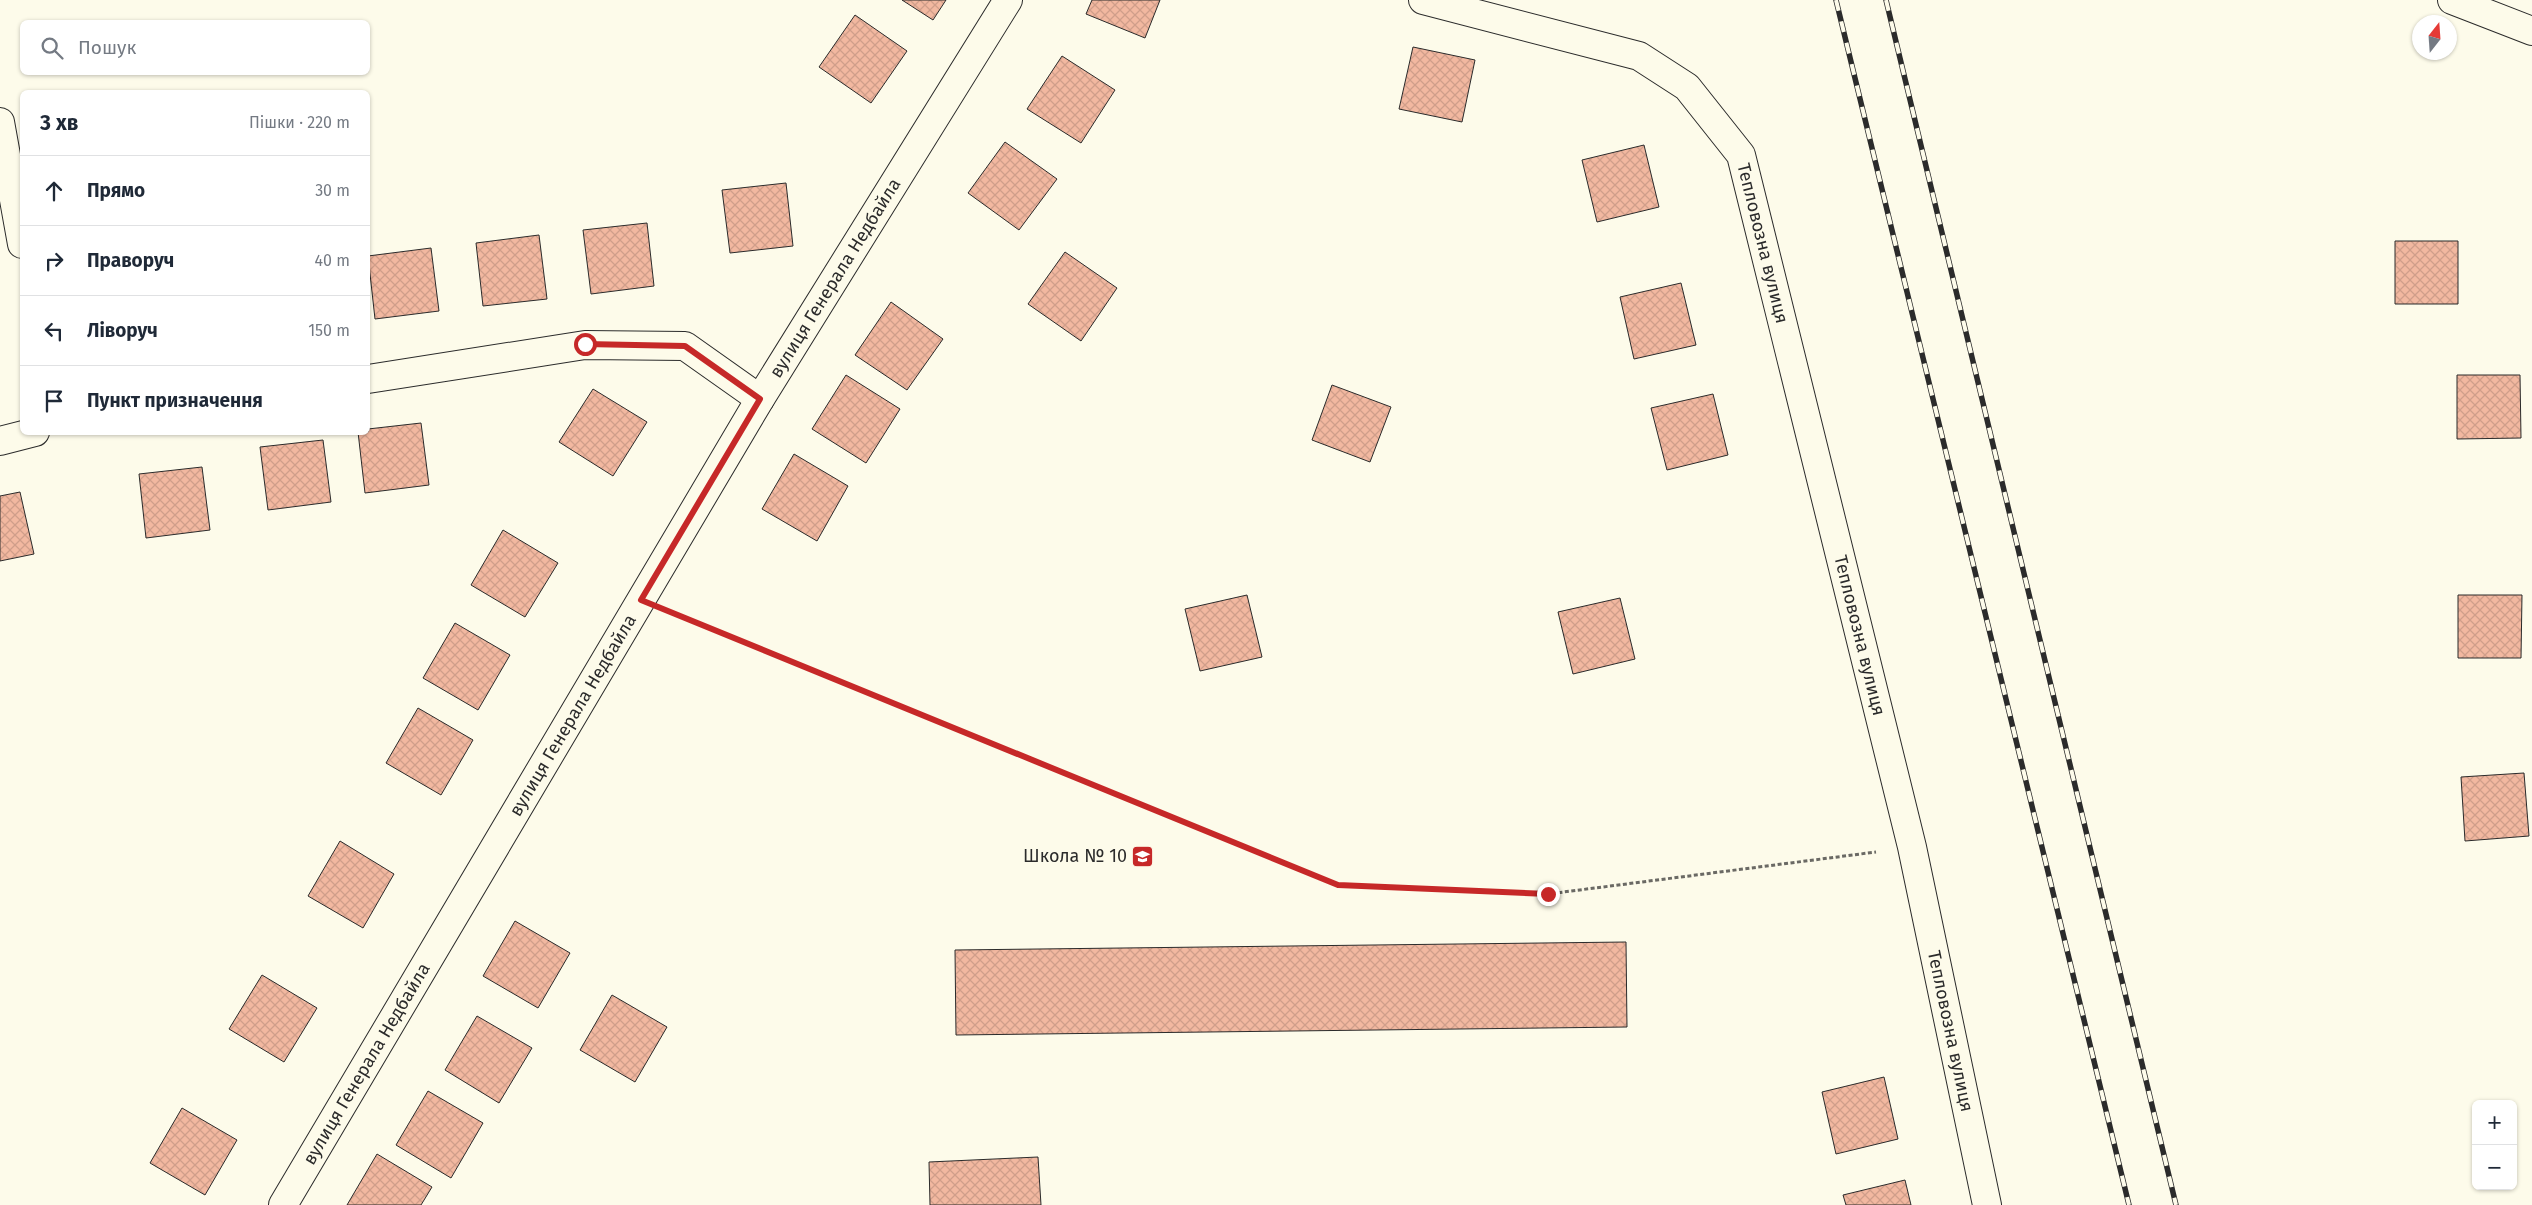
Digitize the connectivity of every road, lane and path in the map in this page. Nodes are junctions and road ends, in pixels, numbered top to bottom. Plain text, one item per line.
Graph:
1 (1008, 0) edge
2 (1423, 0) edge
3 (2452, 0) edge
4 (2532, 31) edge
5 (0, 122) edge
6 (20, 233) edge
7 (370, 378) edge
8 (760, 399) junction
9 (23, 435) edge
10 (0, 441) edge
11 (641, 600) junction
12 (1912, 847) junction
13 (283, 1205) edge
14 (1987, 1205) edge

1 - 8 street, вулиця Генерала Недбайла
2 - 12 street, Тепловозна вулиця
3 - 4 street
5 - 6 street
7 - 8 street
8 - 11 street, вулиця Генерала Недбайла
9 - 10 street
11 - 12 path
11 - 13 street, вулиця Генерала Недбайла
12 - 14 street, Тепловозна вулиця

